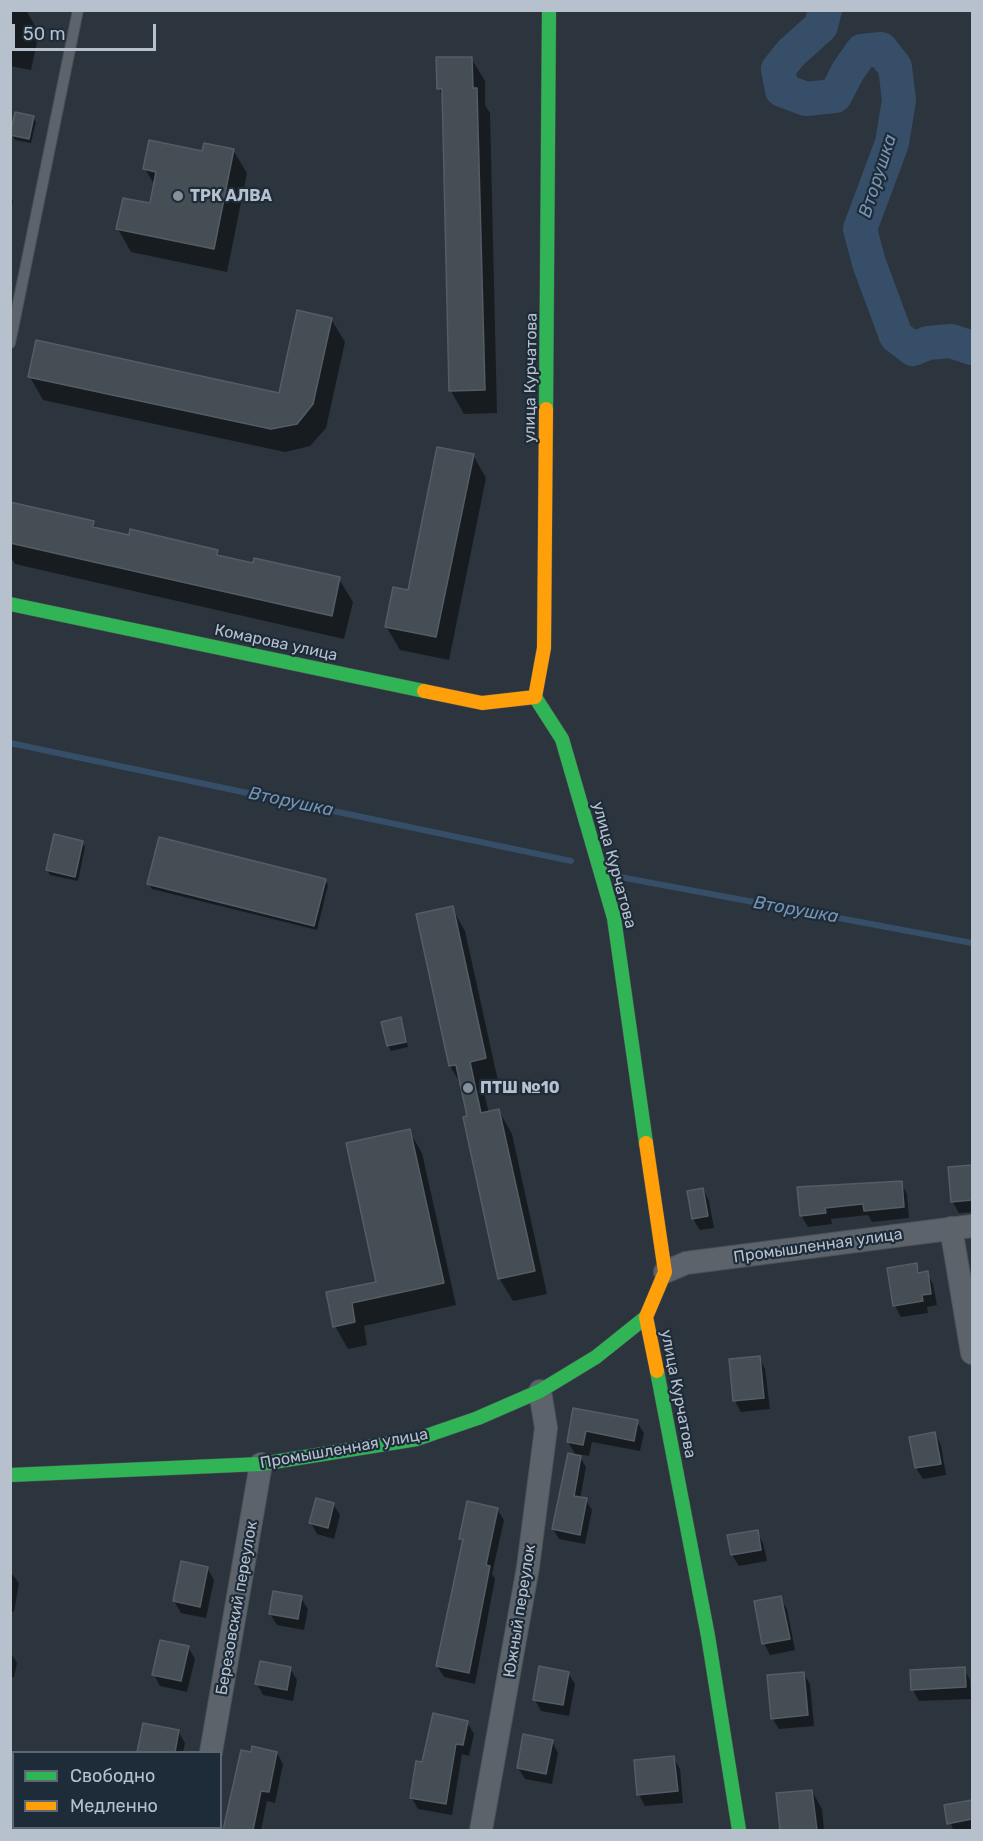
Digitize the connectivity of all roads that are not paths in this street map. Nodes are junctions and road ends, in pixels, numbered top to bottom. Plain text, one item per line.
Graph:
1 (78, 10) edge
2 (549, 10) edge
3 (10, 343) edge
4 (10, 604) edge
5 (535, 697) junction
6 (962, 1227) edge
7 (665, 1272) junction
8 (646, 1317) junction
9 (972, 1353) edge
10 (540, 1391) junction
11 (261, 1464) junction
12 (10, 1475) edge
13 (211, 1751) edge
14 (481, 1830) edge
15 (739, 1830) edge

1 - 3 lane
2 - 5 street, улица Курчатова
4 - 5 street, Комарова улица
5 - 7 street, улица Курчатова
6 - 7 street, Промышленная улица
6 - 9 street
7 - 8 street, улица Курчатова
8 - 10 street, Промышленная улица
8 - 15 street, улица Курчатова
10 - 11 street, Промышленная улица
10 - 14 street, Южный переулок
11 - 12 street, Промышленная улица
11 - 13 street, Березовский переулок

